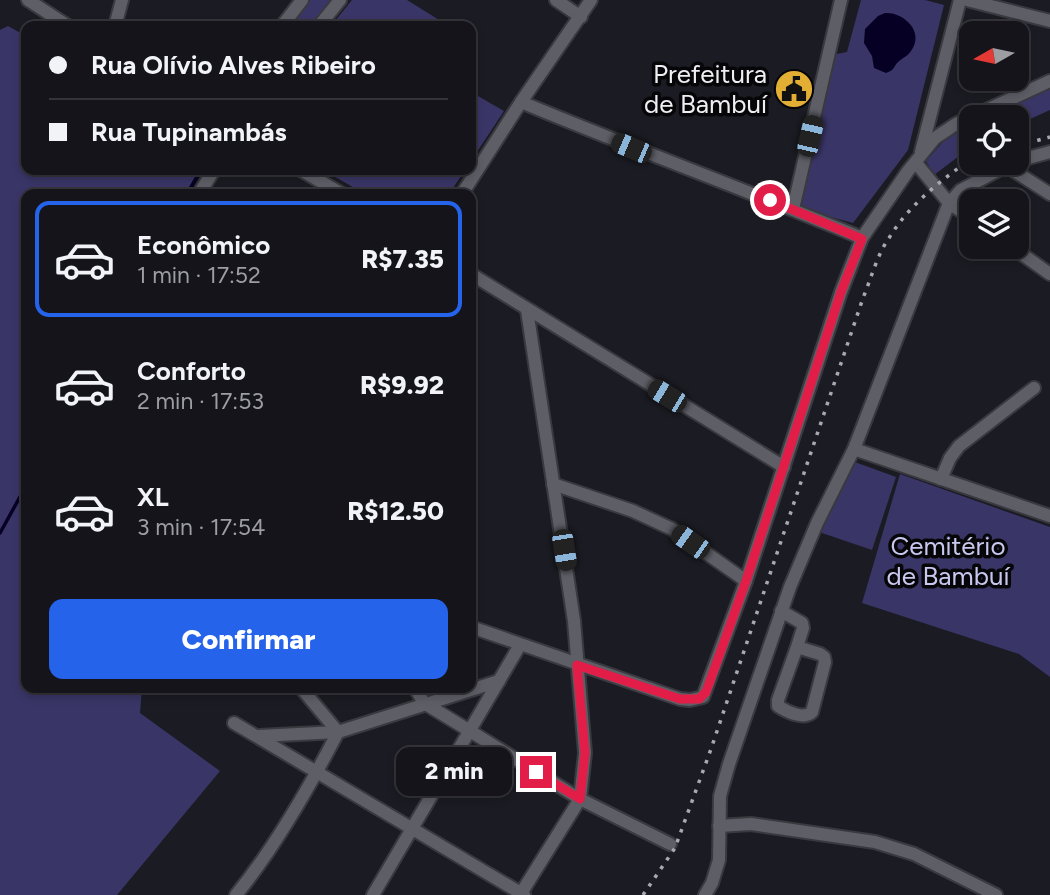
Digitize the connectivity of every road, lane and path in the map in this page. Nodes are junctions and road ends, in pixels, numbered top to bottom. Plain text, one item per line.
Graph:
1 (28, 0) edge
2 (122, 0) edge
3 (302, 0) edge
4 (340, 0) edge
5 (556, 0) edge
6 (592, 0) edge
7 (841, 0) edge
8 (960, 0) edge
9 (967, 0) edge
10 (581, 16) junction
11 (60, 21) edge
12 (117, 21) edge
13 (286, 21) edge
14 (323, 21) edge
15 (1050, 21) edge
16 (1050, 81) edge
17 (521, 102) junction
18 (1050, 152) edge
19 (1029, 158) edge
20 (918, 159) junction
21 (476, 172) edge
22 (310, 175) edge
23 (989, 175) edge
24 (1026, 175) edge
25 (333, 189) edge
26 (1050, 194) edge
27 (949, 202) junction
28 (793, 209) junction
29 (959, 209) edge
30 (862, 239) junction
31 (1029, 259) edge
32 (1050, 274) edge
33 (476, 277) edge
34 (527, 310) junction
35 (1034, 388) dead end
36 (854, 449) junction
37 (784, 467) junction
38 (942, 479) junction
39 (553, 484) junction
40 (1050, 516) edge
41 (746, 581) junction
42 (781, 611) junction
43 (476, 629) edge
44 (520, 645) junction
45 (797, 647) junction
46 (577, 665) junction
47 (499, 681) junction
48 (476, 688) edge
49 (305, 693) edge
50 (418, 693) edge
51 (458, 693) edge
52 (424, 703) junction
53 (234, 723) dead end
54 (338, 732) junction
55 (470, 732) junction
56 (259, 736) junction
57 (317, 772) junction
58 (580, 799) junction
59 (719, 826) junction
60 (414, 827) junction
61 (670, 844) dead end
62 (522, 894) edge
63 (236, 895) edge
64 (373, 895) edge
65 (705, 895) edge
66 (996, 895) edge

1 - 11 street
2 - 12 street
3 - 13 street
4 - 14 street
5 - 10 street
6 - 10 street
7 - 28 street
8 - 20 street
9 - 15 street
10 - 17 street
16 - 20 street
17 - 21 street
17 - 28 street
18 - 19 street
20 - 27 street
20 - 30 street
22 - 25 street
23 - 27 street
24 - 26 street
27 - 29 street
27 - 36 street
28 - 30 street
30 - 37 street
31 - 32 street
33 - 34 street
34 - 37 street
34 - 39 street
35 - 38 street
36 - 38 street
36 - 42 street
37 - 41 street
38 - 40 street
39 - 41 street
39 - 46 street
41 - 46 street
42 - 45 street
42 - 59 street
43 - 44 street
44 - 46 street
44 - 47 street
45 - 45 street
46 - 58 street
47 - 48 street
47 - 55 street
49 - 54 street
50 - 52 street
51 - 52 street
52 - 54 street
52 - 55 street
53 - 56 street
54 - 56 street
54 - 57 street
55 - 58 street
55 - 60 street
56 - 57 street
57 - 60 street
57 - 63 street
58 - 61 street
58 - 62 street
59 - 65 street
59 - 66 street
60 - 62 street
60 - 64 street

